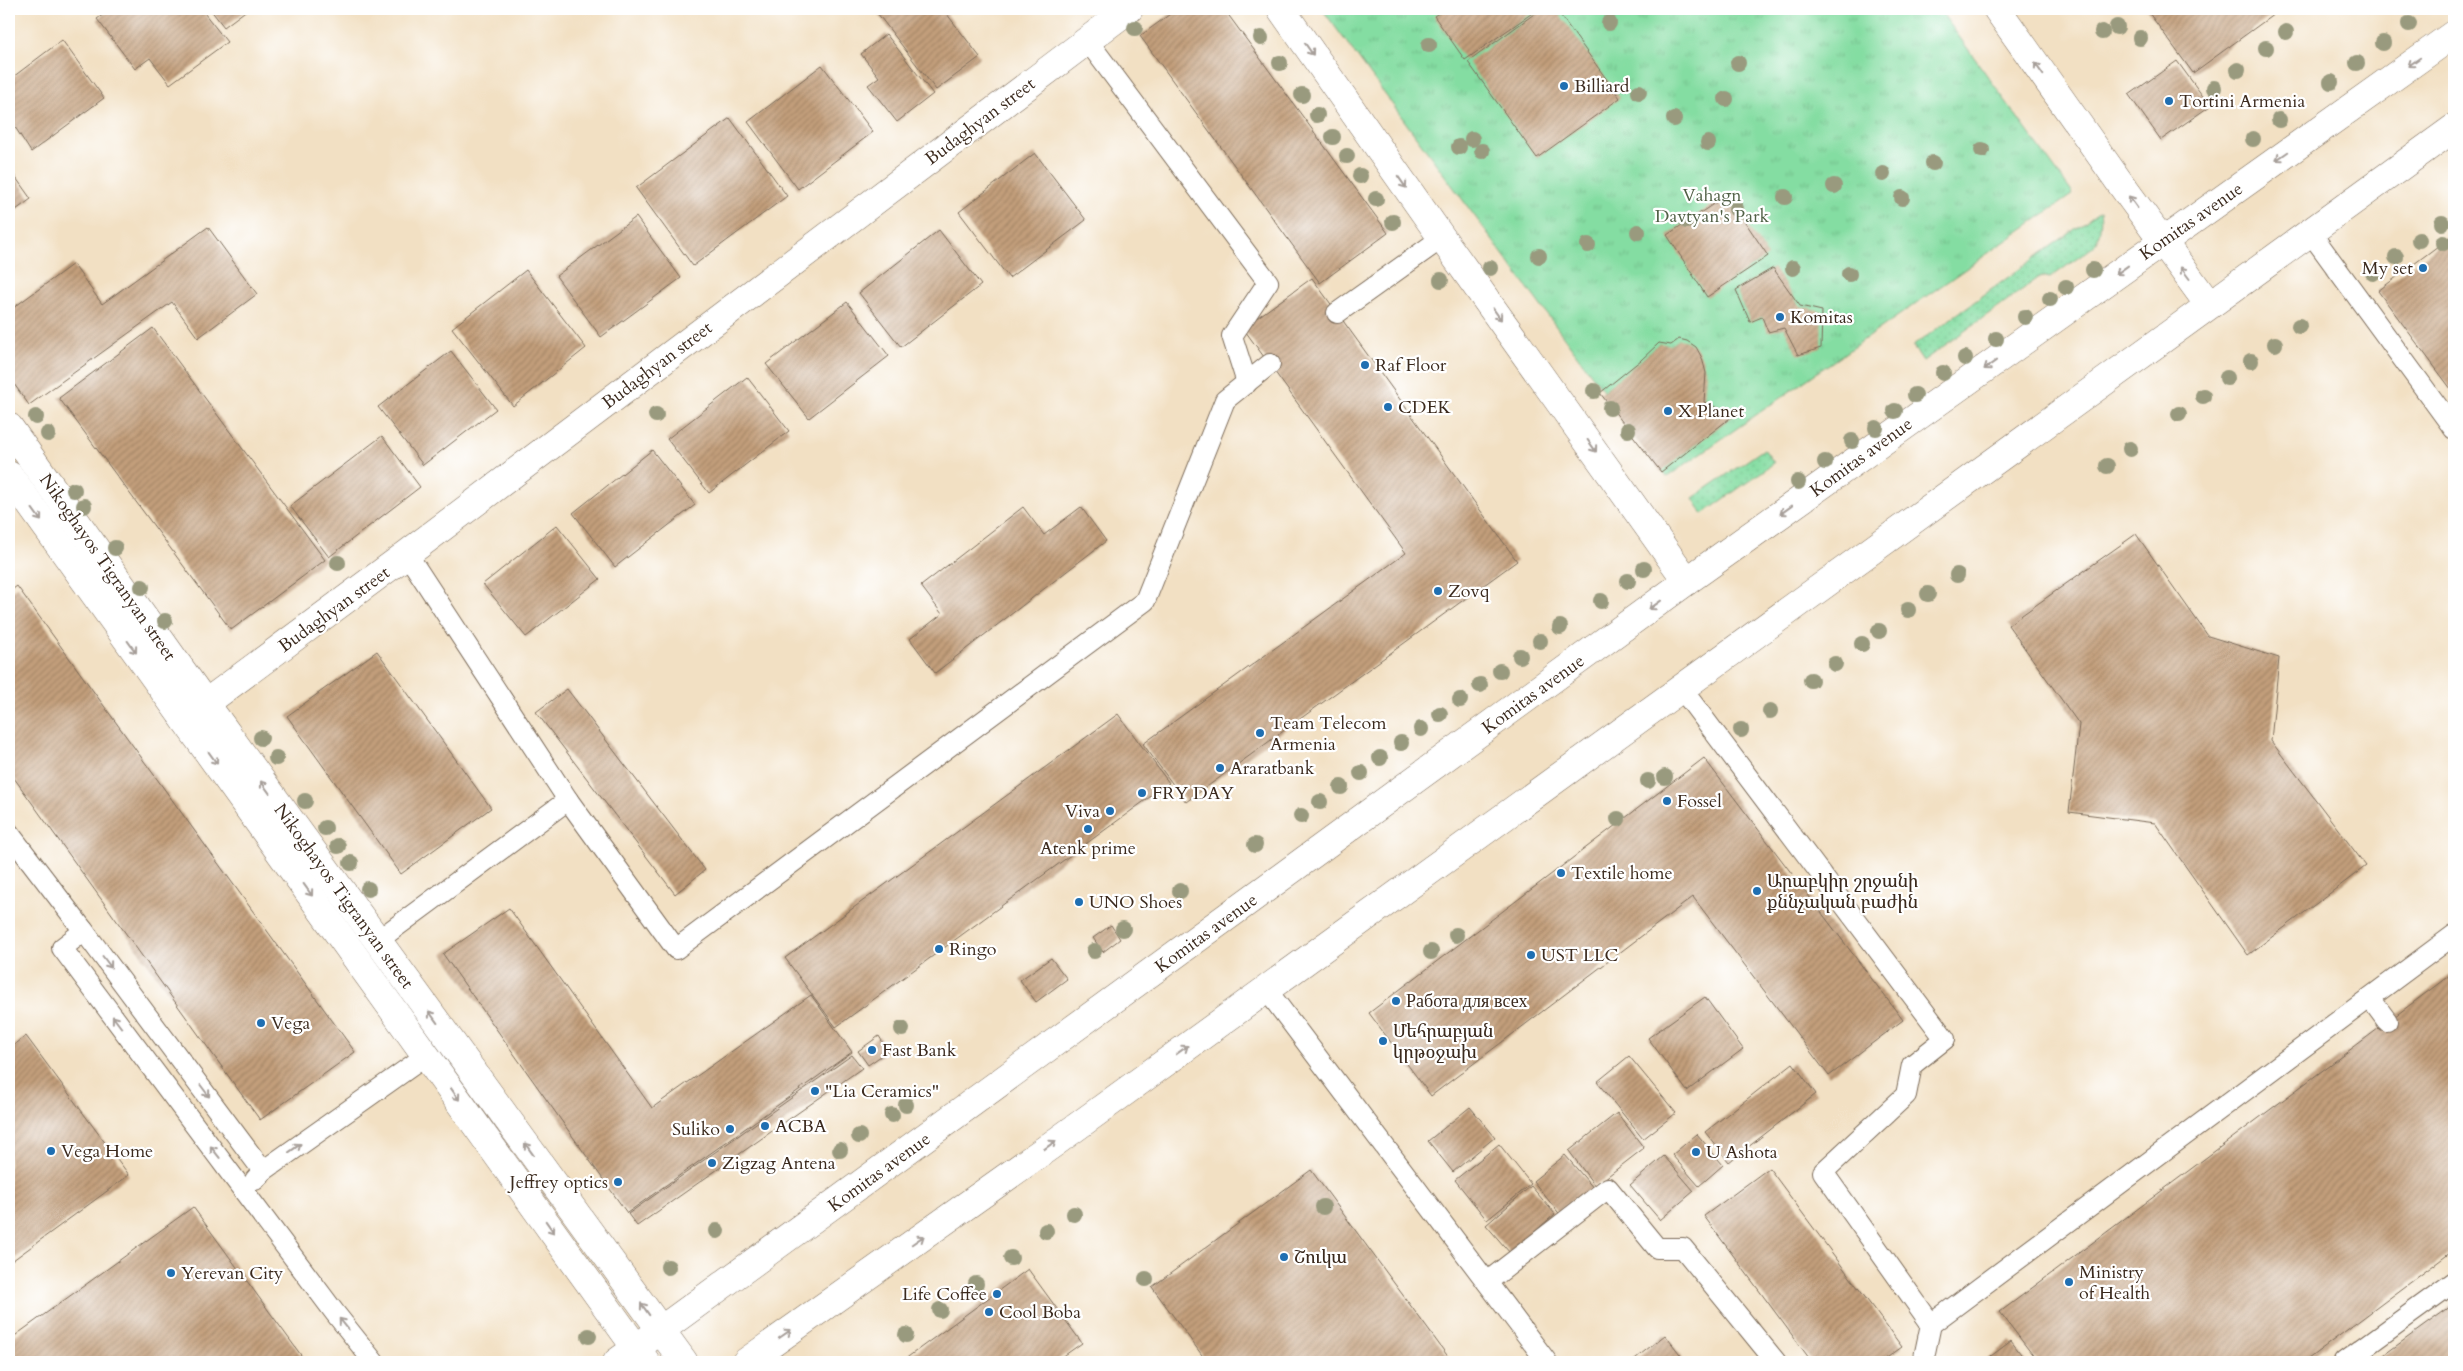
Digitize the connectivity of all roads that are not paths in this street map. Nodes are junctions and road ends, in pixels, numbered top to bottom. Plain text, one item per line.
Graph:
1 (1129, 9) edge
2 (1281, 9) edge
3 (1997, 9) edge
4 (2454, 34) edge
5 (1087, 40) junction
6 (2454, 128) edge
7 (2310, 232) junction
8 (1442, 238) junction
9 (2161, 242) junction
10 (2209, 305) junction
11 (1337, 313) dead end
12 (1270, 364) dead end
13 (1247, 383) junction
14 (9, 427) edge
15 (2454, 429) edge
16 (9, 475) edge
17 (408, 554) junction
18 (1687, 581) junction
19 (1681, 688) junction
20 (195, 711) junction
21 (568, 800) junction
22 (9, 833) edge
23 (84, 931) junction
24 (2454, 935) edge
25 (377, 941) junction
26 (1266, 989) junction
27 (2370, 998) junction
28 (2387, 1021) dead end
29 (427, 1055) junction
30 (263, 1171) junction
31 (245, 1190) junction
32 (1487, 1282) junction
33 (2454, 1282) edge
34 (1930, 1324) junction
35 (661, 1332) junction
36 (633, 1358) edge
37 (374, 1362) edge
38 (684, 1362) edge
39 (746, 1362) edge
40 (1547, 1362) edge
41 (1776, 1362) edge
42 (1922, 1362) edge
43 (2344, 1362) edge

1 - 5 street, Budaghyan street
2 -> 8 street
9 -> 3 street
4 -> 9 street, Komitas avenue
5 - 13 lane
5 - 17 street, Budaghyan street
6 - 7 street
7 - 10 street
7 - 15 lane
8 - 11 lane
8 -> 18 street
10 -> 9 street
9 -> 18 street, Komitas avenue
10 - 19 street
12 - 13 lane
13 - 21 lane
14 - 20 street, Nikoghayos Tigranyan street
16 -> 20 street, Nikoghayos Tigranyan street
17 - 20 street, Budaghyan street
17 - 21 lane
18 -> 35 street, Komitas avenue
19 - 26 street
19 - 34 lane
25 -> 20 street, Nikoghayos Tigranyan street
20 -> 29 street, Nikoghayos Tigranyan street
21 - 25 lane
22 - 23 lane
23 -> 30 lane
31 -> 23 lane
24 - 27 lane
35 -> 25 street, Nikoghayos Tigranyan street
26 - 32 lane
39 -> 26 street
27 - 28 lane
27 - 34 lane
30 -> 29 lane
29 -> 36 street, Nikoghayos Tigranyan street
30 - 31 lane
37 -> 31 lane
32 - 40 lane
32 - 41 lane
33 - 43 lane
34 - 42 lane
35 - 36 street, Komitas avenue
35 - 38 street, Nikoghayos Tigranyan street

